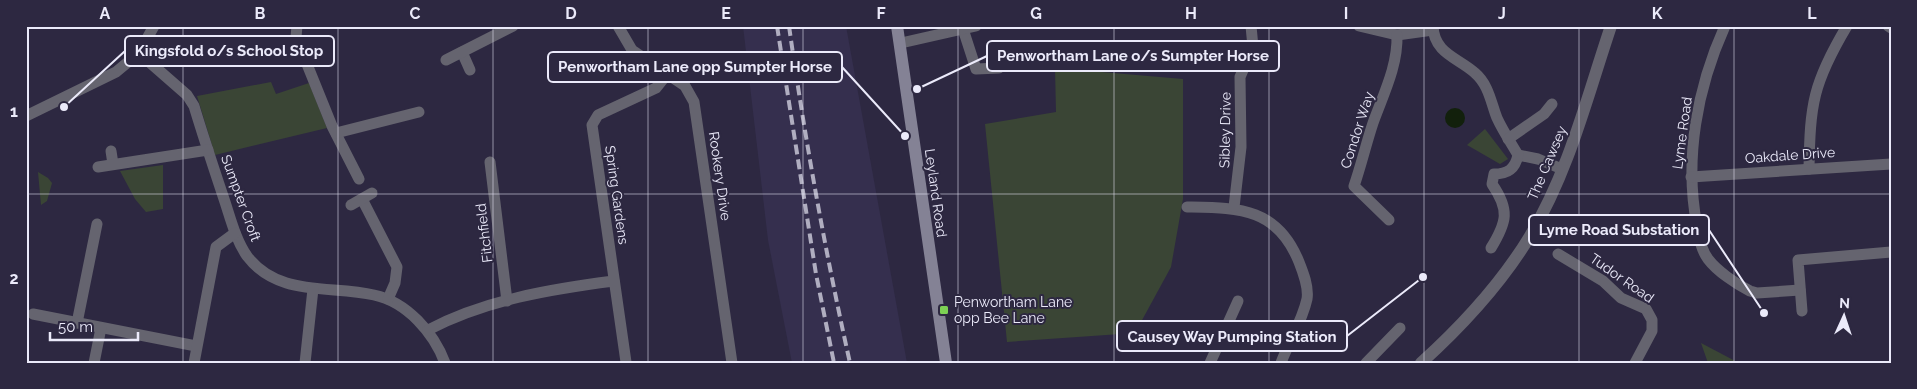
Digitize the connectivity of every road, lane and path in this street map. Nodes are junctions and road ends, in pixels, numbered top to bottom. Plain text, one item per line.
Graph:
1 (154, 26) edge
2 (297, 26) edge
3 (513, 26) edge
4 (618, 26) edge
5 (896, 26) edge
6 (976, 26) edge
7 (1251, 26) edge
8 (1359, 26) edge
9 (1611, 26) edge
10 (1725, 26) edge
11 (1847, 26) edge
12 (1433, 28) edge
13 (963, 29) junction
14 (1397, 35) junction
15 (901, 43) junction
16 (462, 52) junction
17 (139, 53) junction
18 (446, 60) dead end
19 (999, 68) dead end
20 (470, 70) dead end
21 (668, 73) junction
22 (1552, 104) dead end
23 (419, 112) dead end
24 (26, 116) edge
25 (336, 133) junction
26 (1508, 139) junction
27 (208, 150) junction
28 (111, 151) dead end
29 (1518, 155) junction
30 (490, 162) dead end
31 (113, 164) junction
32 (1891, 164) edge
33 (98, 167) dead end
34 (1562, 169) junction
35 (1809, 169) junction
36 (1690, 176) junction
37 (359, 179) dead end
38 (351, 205) dead end
39 (1187, 207) dead end
40 (1234, 208) junction
41 (1389, 220) dead end
42 (97, 224) dead end
43 (235, 233) junction
44 (1491, 248) dead end
45 (1891, 252) edge
46 (1558, 254) dead end
47 (614, 281) junction
48 (314, 289) junction
49 (1800, 290) junction
50 (388, 299) junction
51 (507, 301) junction
52 (1238, 301) dead end
53 (1802, 311) dead end
54 (33, 314) dead end
55 (77, 323) junction
56 (101, 328) junction
57 (1400, 328) dead end
58 (428, 330) junction
59 (196, 346) junction
60 (626, 362) edge
61 (94, 363) edge
62 (194, 363) edge
63 (304, 363) edge
64 (445, 363) edge
65 (732, 363) edge
66 (946, 363) edge
67 (1210, 363) edge
68 (1281, 363) edge
69 (1366, 363) edge
70 (1421, 363) edge
71 (1635, 363) edge

1 - 17 street
2 - 25 street
3 - 16 street
4 - 21 street, Rookery Drive
5 - 15 main road, Leyland Road
6 - 13 street
7 - 40 street, Sibley Drive
8 - 14 street
9 - 34 street, The Cawsey
10 - 36 street, Lyme Road
11 - 35 street
12 - 14 street
12 - 26 street
13 - 15 street
13 - 19 street
14 - 41 street, Condor Way
15 - 66 main road, Leyland Road
16 - 18 street
16 - 20 street
17 - 24 street
17 - 27 street, Sumpter Croft
21 - 47 street, Spring Gardens
21 - 65 street, Rookery Drive
22 - 26 street
23 - 25 street
25 - 37 street
26 - 29 street
27 - 31 street, Sumpter Croft
27 - 43 street, Sumpter Croft
28 - 31 street
29 - 34 street
29 - 44 street
30 - 51 street, Fitchfield
31 - 33 street, Sumpter Croft
32 - 35 street, Oakdale Drive
34 - 70 street, The Cawsey
35 - 36 street, Oakdale Drive
36 - 49 street, Lyme Road
38 - 50 street
39 - 40 street
40 - 68 street
42 - 55 street
43 - 48 street, Sumpter Croft
43 - 59 street
45 - 49 street
46 - 71 street, Tudor Road
47 - 51 street
47 - 60 street, Spring Gardens
48 - 50 street, Sumpter Croft
48 - 63 street
49 - 53 street
50 - 58 street, Sumpter Croft
51 - 58 street
52 - 67 street
54 - 55 street
55 - 56 street
56 - 59 street
56 - 61 street
57 - 69 street
58 - 64 street, Sumpter Croft
59 - 62 street

